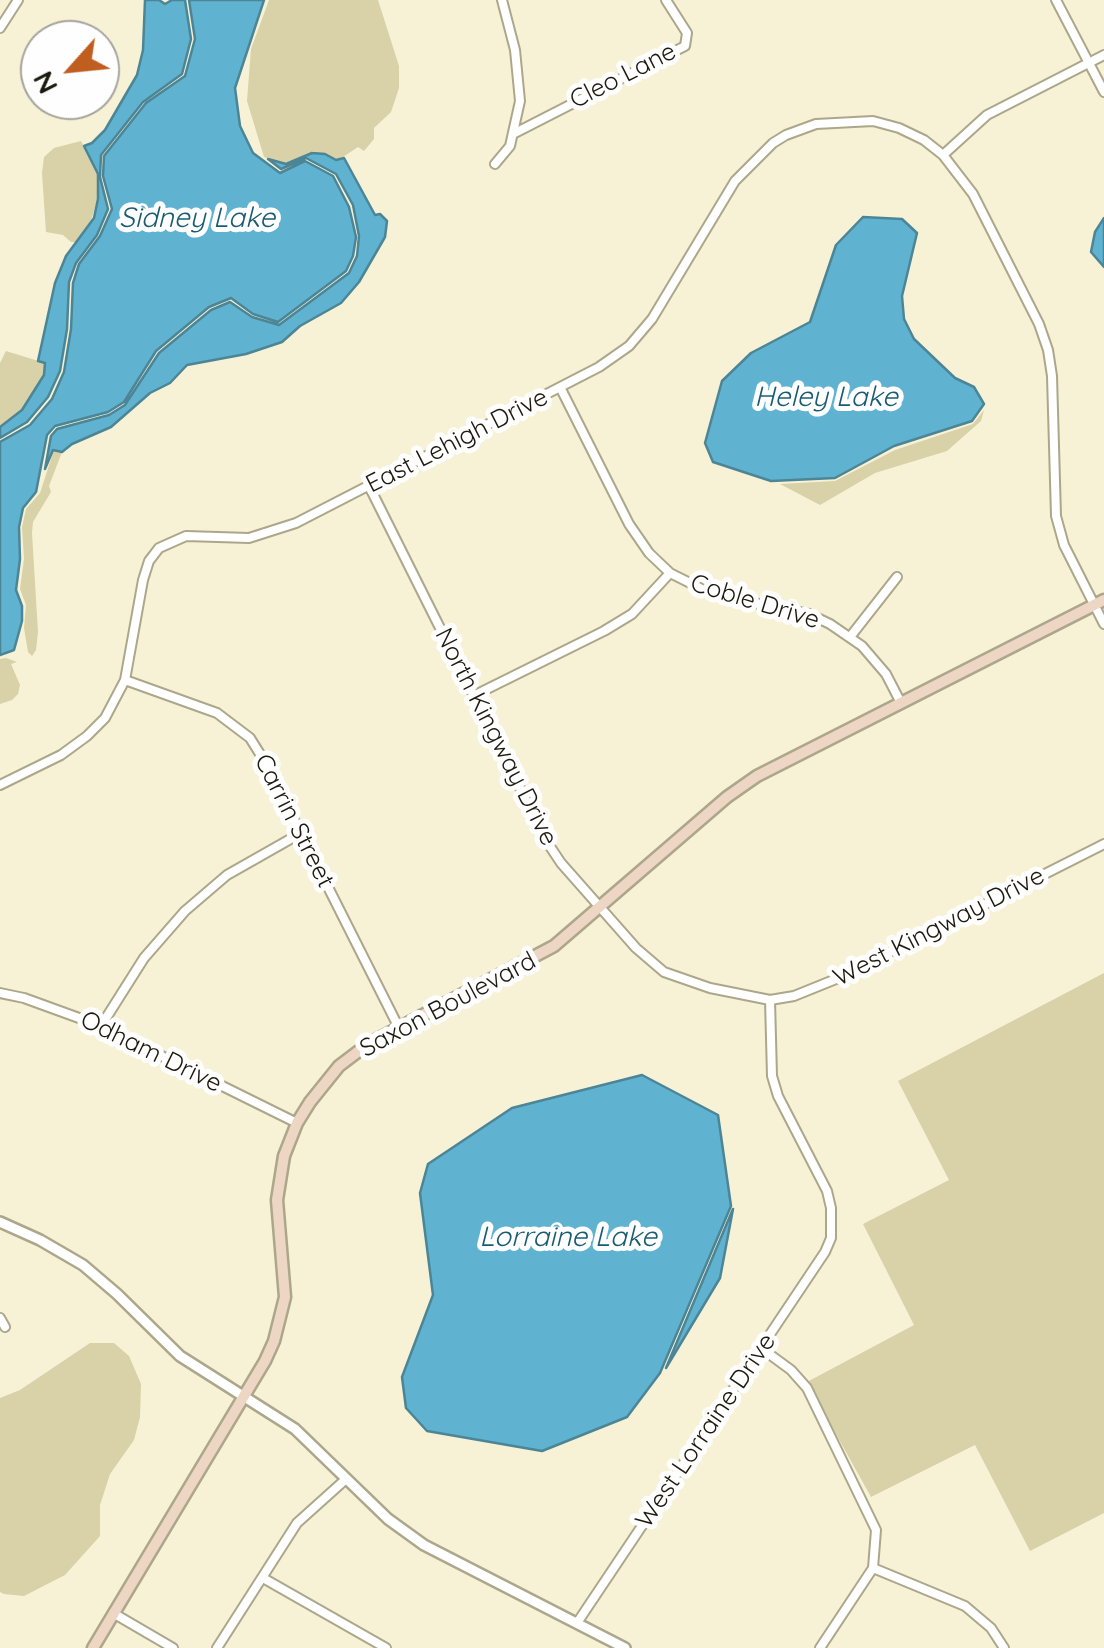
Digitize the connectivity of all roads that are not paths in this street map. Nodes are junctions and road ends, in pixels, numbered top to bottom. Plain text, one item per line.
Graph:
1 (18, 0) edge
2 (502, 0) edge
3 (666, 0) edge
4 (1056, 0) edge
5 (0, 28) edge
6 (1104, 56) edge
7 (1089, 63) junction
8 (1104, 92) edge
9 (515, 133) junction
10 (944, 155) junction
11 (496, 164) dead end
12 (561, 389) junction
13 (370, 486) junction
14 (670, 574) junction
15 (897, 577) dead end
16 (1099, 602) edge
17 (1104, 624) edge
18 (850, 637) junction
19 (126, 680) junction
20 (475, 696) junction
21 (901, 702) junction
22 (0, 786) edge
23 (301, 833) junction
24 (1104, 844) edge
25 (600, 907) junction
26 (0, 993) edge
27 (770, 1000) junction
28 (101, 1026) junction
29 (399, 1028) junction
30 (297, 1123) junction
31 (0, 1223) edge
32 (0, 1318) edge
33 (6, 1326) dead end
34 (761, 1348) junction
35 (244, 1396) junction
36 (346, 1479) junction
37 (873, 1568) junction
38 (263, 1578) junction
39 (113, 1613) junction
40 (577, 1623) junction
41 (93, 1648) edge
42 (173, 1648) edge
43 (217, 1648) edge
44 (386, 1648) edge
45 (625, 1648) edge
46 (820, 1648) edge
47 (1004, 1648) edge

1 - 5 street
2 - 9 street
3 - 9 street, Cleo Lane
4 - 7 street
6 - 7 street
7 - 8 street
7 - 10 street
9 - 11 street
10 - 12 street, East Lehigh Drive
10 - 16 street
12 - 13 street, East Lehigh Drive
12 - 14 street, Coble Drive
13 - 19 street, East Lehigh Drive
13 - 20 street, North Kingway Drive
14 - 18 street, Coble Drive
14 - 20 street
15 - 18 street
16 - 17 street
16 - 21 main road, Saxon Boulevard
18 - 21 street, Coble Drive
19 - 22 street, East Lehigh Drive
19 - 23 street, Carrin Street
20 - 25 street, North Kingway Drive
21 - 25 main road, Saxon Boulevard
23 - 28 street
23 - 29 street, Carrin Street
24 - 27 street, West Kingway Drive
25 - 27 street, North Kingway Drive
25 - 29 main road, Saxon Boulevard
26 - 28 street, Odham Drive
27 - 34 street, West Lorraine Drive
28 - 30 street, Odham Drive
29 - 30 main road, Saxon Boulevard
30 - 35 main road, Saxon Boulevard
31 - 35 street
32 - 33 street
34 - 37 street
34 - 40 street, West Lorraine Drive
35 - 36 street
35 - 39 main road, Saxon Boulevard
36 - 38 street
36 - 40 street
37 - 46 street
37 - 47 street
38 - 43 street
38 - 44 street
39 - 41 main road, Saxon Boulevard
39 - 42 street
40 - 45 street

